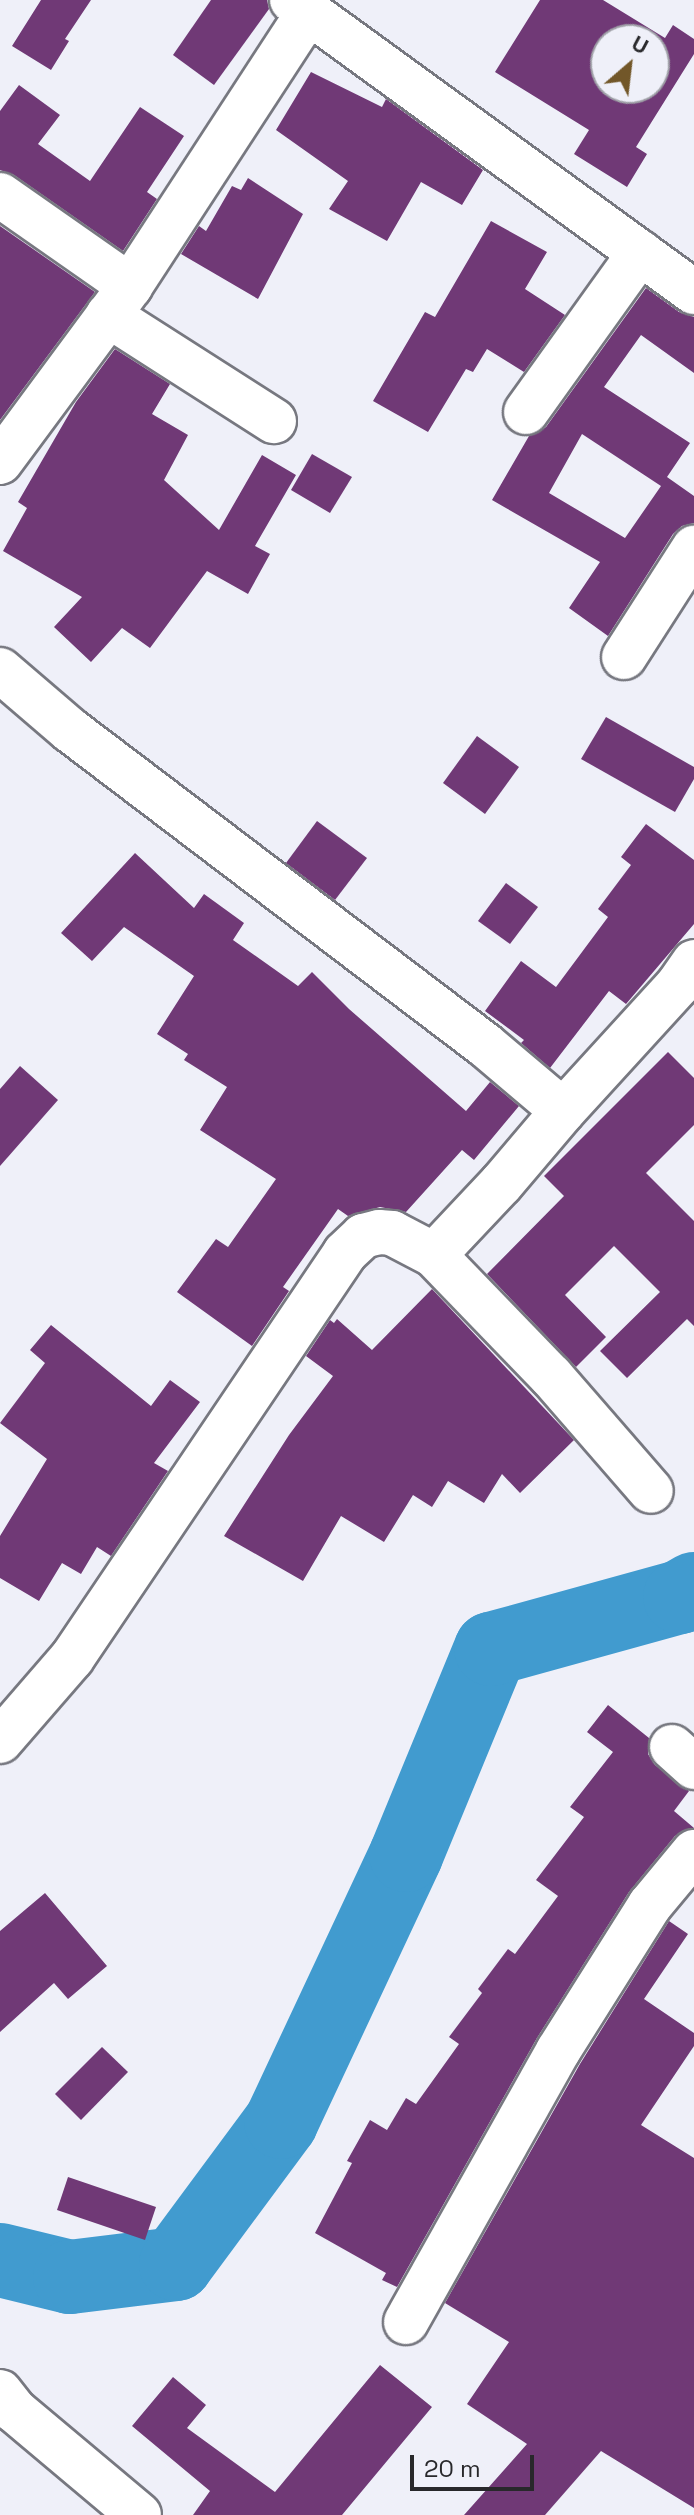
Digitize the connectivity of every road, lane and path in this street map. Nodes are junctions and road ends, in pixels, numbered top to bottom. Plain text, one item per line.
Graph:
1 (299, 7) edge
2 (0, 195) edge
3 (640, 253) junction
4 (694, 292) edge
5 (119, 300) junction
6 (526, 412) dead end
7 (274, 421) dead end
8 (0, 462) edge
9 (694, 548) edge
10 (624, 657) dead end
11 (10, 680) edge
12 (694, 962) edge
13 (563, 1111) junction
14 (434, 1255) junction
15 (651, 1491) dead end
16 (0, 1741) edge
17 (694, 1852) edge
18 (406, 2322) dead end
19 (0, 2392) edge
20 (139, 2515) edge

1 - 3 street
1 - 5 street
2 - 5 street
3 - 4 street
3 - 6 street
5 - 7 street
5 - 8 street
9 - 10 street
11 - 13 street
12 - 13 street
13 - 14 street
14 - 15 street
14 - 16 street
17 - 18 street
19 - 20 street

